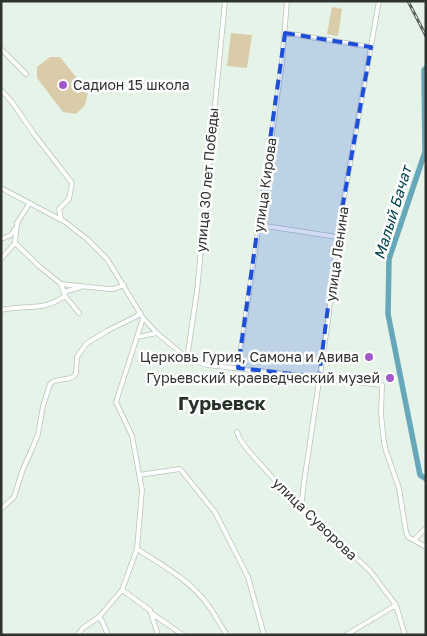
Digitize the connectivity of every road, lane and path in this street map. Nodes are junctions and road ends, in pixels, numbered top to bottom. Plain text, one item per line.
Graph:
1 (225, 1) edge
2 (287, 1) edge
3 (379, 1) edge
4 (285, 33) junction
5 (371, 47) junction
6 (1, 49) edge
7 (26, 74) dead end
8 (1, 90) edge
9 (1, 188) edge
10 (29, 204) junction
11 (61, 220) junction
12 (259, 226) junction
13 (16, 227) junction
14 (337, 237) junction
15 (1, 239) edge
16 (15, 243) junction
17 (1, 259) edge
18 (61, 284) junction
19 (124, 285) junction
20 (82, 286) junction
21 (64, 294) junction
22 (1, 310) edge
23 (140, 312) junction
24 (79, 313) dead end
25 (143, 318) junction
26 (157, 333) junction
27 (138, 337) junction
28 (187, 358) junction
29 (238, 368) junction
30 (319, 377) junction
31 (237, 432) dead end
32 (139, 475) junction
33 (303, 508) junction
34 (1, 509) edge
35 (426, 528) edge
36 (414, 540) junction
37 (426, 547) edge
38 (137, 549) junction
39 (122, 590) junction
40 (396, 605) junction
41 (151, 613) junction
42 (98, 617) junction
43 (77, 635) edge
44 (108, 635) edge
45 (158, 635) edge
46 (183, 635) edge
47 (227, 635) edge
48 (264, 635) edge
49 (346, 635) edge
50 (405, 635) edge

1 - 28 street, улица 30 лет Победы
2 - 4 street, улица Кирова
3 - 5 street, улица Ленина
4 - 5 street
4 - 12 street, улица Кирова
5 - 14 street, улица Ленина
6 - 7 street
8 - 11 street
9 - 10 street
10 - 11 street
10 - 13 street
11 - 19 street
12 - 14 street
12 - 29 street, улица Кирова
13 - 15 street
13 - 16 street
14 - 30 street, улица Ленина
16 - 17 street
16 - 18 street
18 - 20 street
18 - 21 street
19 - 20 street
19 - 23 street
20 - 21 street
21 - 22 street
21 - 24 street
23 - 25 street
23 - 34 street
25 - 26 street
25 - 27 street
26 - 27 street
26 - 28 street
27 - 32 street
28 - 29 street
29 - 30 street
30 - 33 street, улица Ленина
30 - 36 street
31 - 33 street, улица Суворова
32 - 38 street
32 - 48 street
33 - 40 street, улица Суворова
35 - 36 street
36 - 37 street
38 - 39 street
38 - 47 street
39 - 41 street
39 - 42 street
40 - 49 street
40 - 50 street
41 - 45 street
41 - 46 street
42 - 43 street
42 - 44 street

